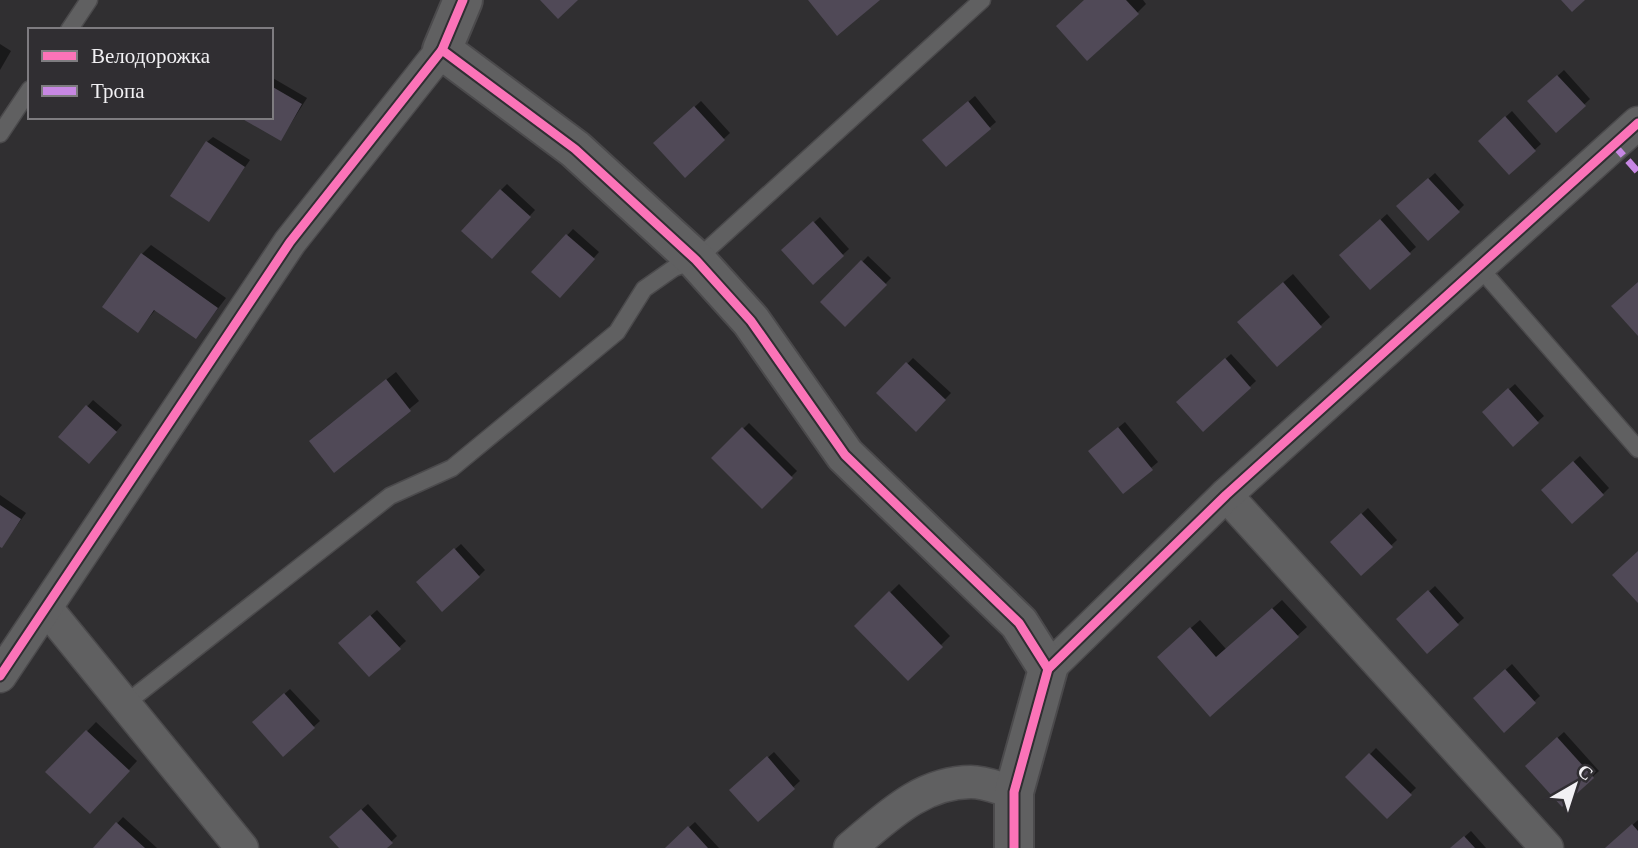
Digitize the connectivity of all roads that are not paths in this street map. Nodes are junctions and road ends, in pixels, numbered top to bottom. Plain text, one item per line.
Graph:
1 (89, 0) edge
2 (463, 0) edge
3 (982, 0) edge
4 (70, 28) edge
5 (442, 50) junction
6 (28, 92) edge
7 (1638, 123) edge
8 (0, 134) edge
9 (696, 260) junction
10 (1479, 267) junction
11 (1638, 449) edge
12 (1226, 495) junction
13 (47, 610) junction
14 (1048, 669) junction
15 (0, 676) edge
16 (125, 704) junction
17 (1014, 792) junction
18 (242, 848) edge
19 (850, 848) edge
20 (1014, 848) edge
21 (1547, 848) edge

1 - 4 lane
2 - 5 street
3 - 9 lane
5 - 9 street
5 - 13 street
6 - 8 lane
7 - 10 street
9 - 14 street
9 - 16 lane
10 - 11 lane
10 - 12 street
12 - 14 street
12 - 21 street
13 - 15 street
13 - 16 street
14 - 17 street
16 - 18 street
17 - 19 street
17 - 20 street

